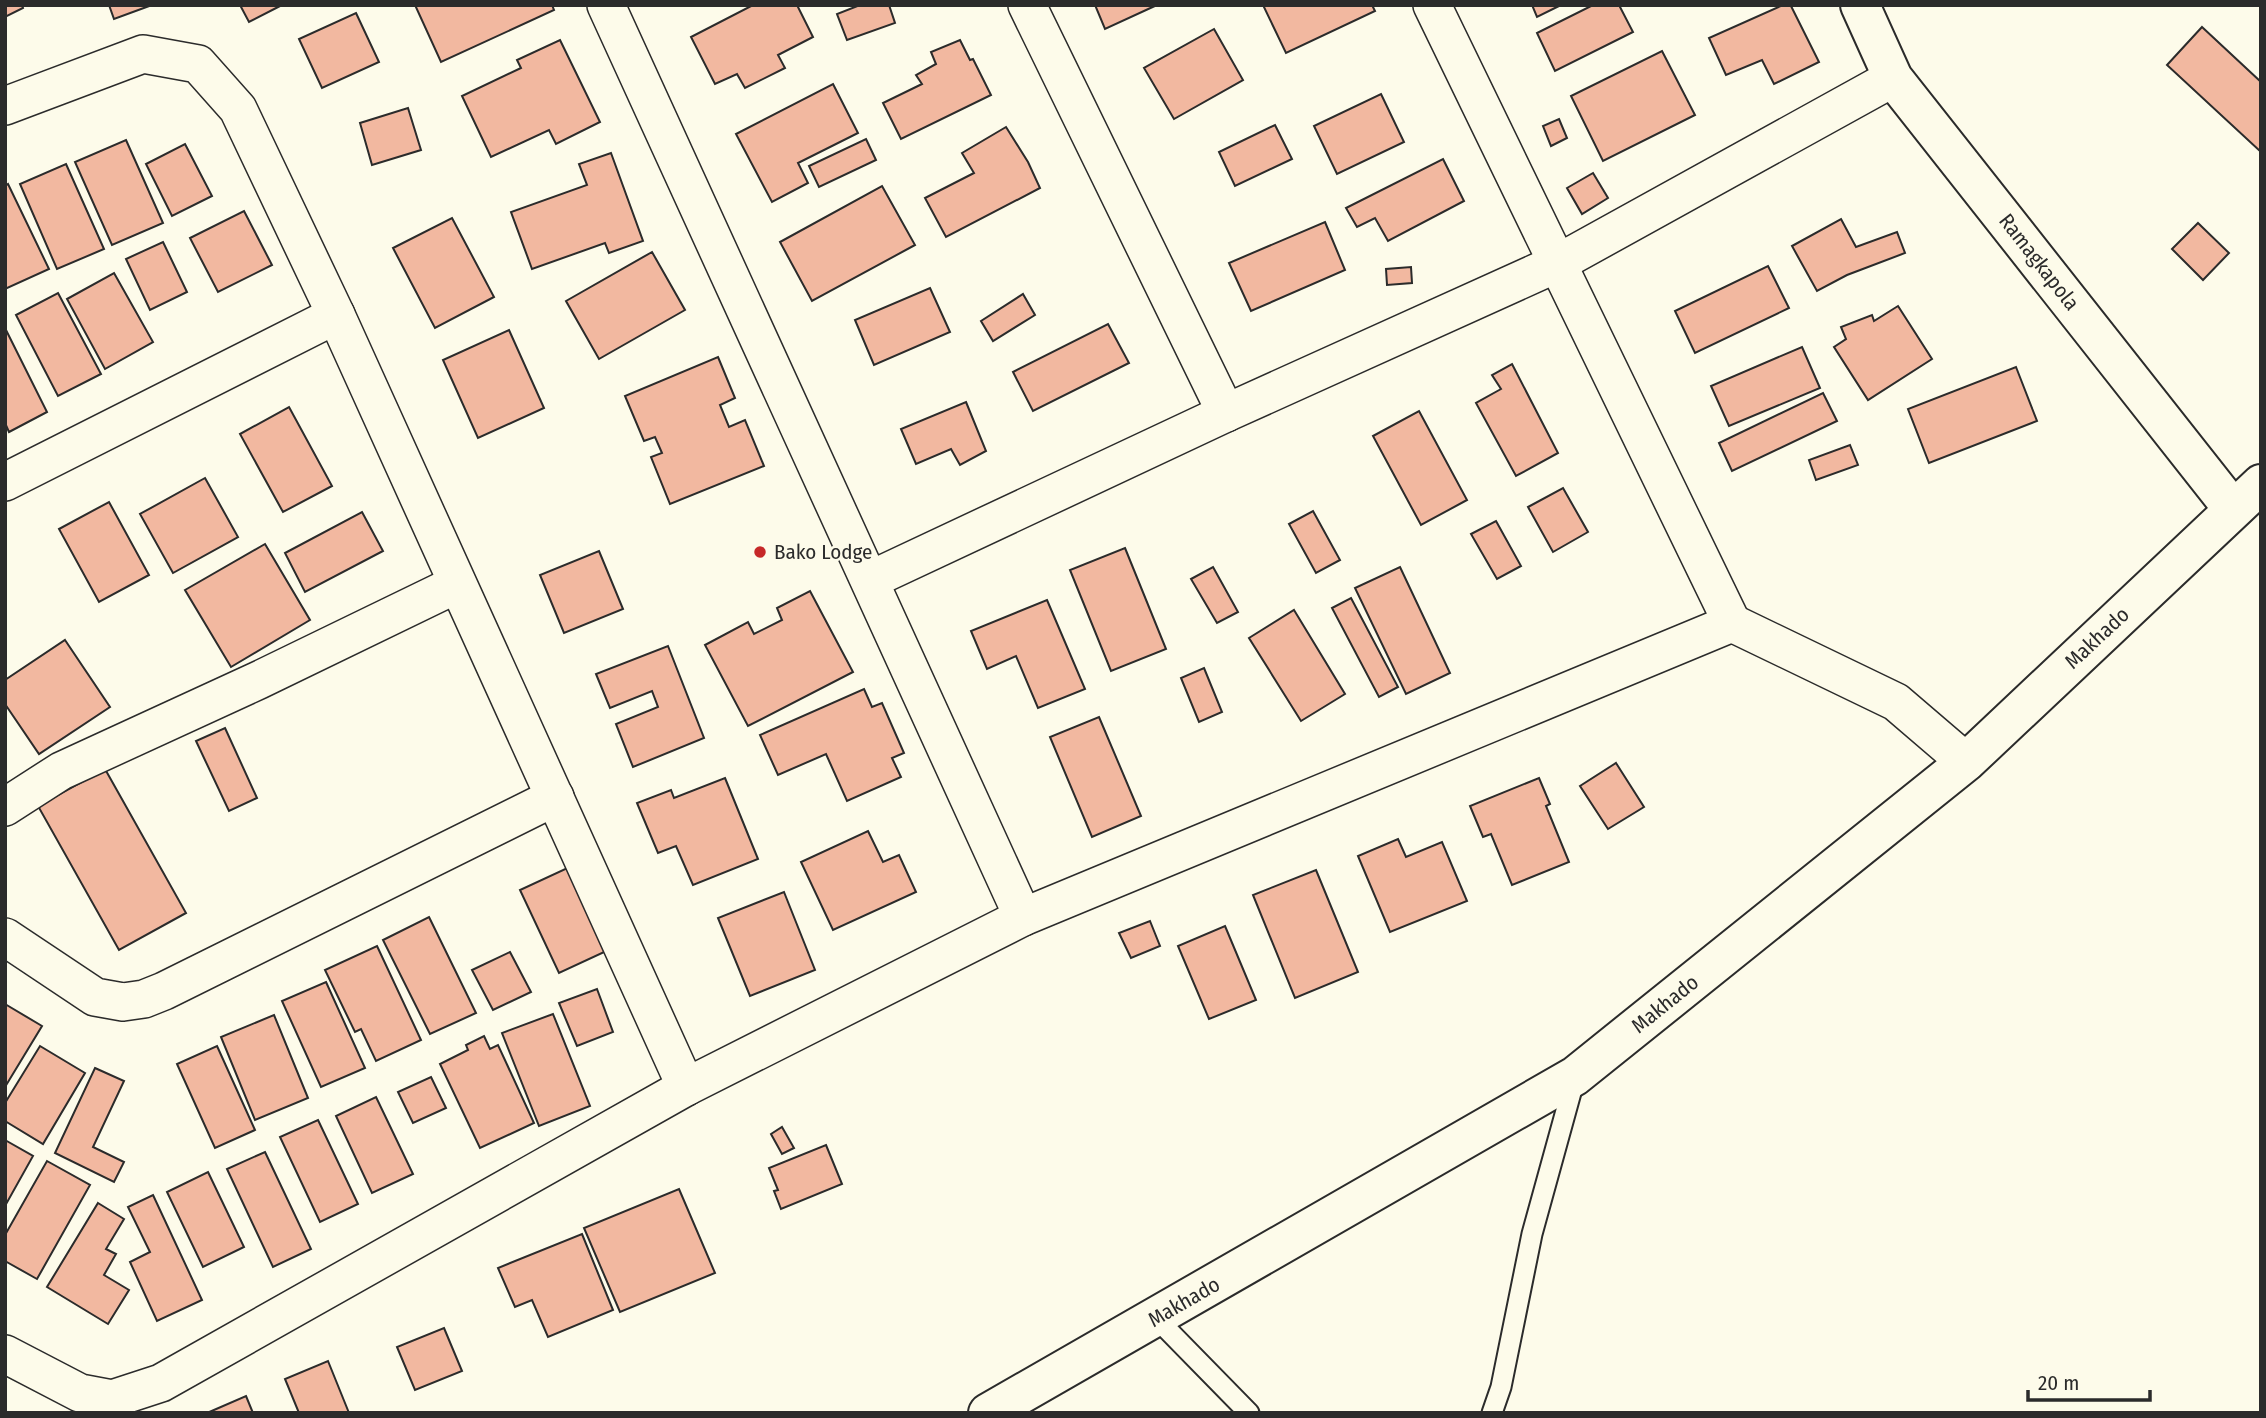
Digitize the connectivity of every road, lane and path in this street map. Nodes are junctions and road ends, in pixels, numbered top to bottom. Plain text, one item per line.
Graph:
1 (606, 5) edge
2 (1027, 5) edge
3 (1432, 5) edge
4 (1860, 5) edge
5 (1894, 78) junction
6 (5, 106) edge
7 (1558, 263) junction
8 (336, 315) junction
9 (1226, 413) junction
10 (5, 482) edge
11 (2261, 484) edge
12 (2233, 509) junction
13 (870, 580) junction
14 (457, 584) junction
15 (1732, 622) junction
16 (1966, 762) junction
17 (555, 797) junction
18 (5, 807) edge
19 (1023, 917) junction
20 (5, 937) edge
21 (1575, 1076) junction
22 (686, 1087) junction
23 (1156, 1318) junction
24 (7, 1361) edge
25 (988, 1413) edge
26 (1249, 1413) edge
27 (1492, 1413) edge

1 - 13 street
2 - 9 street
3 - 7 street
4 - 5 street, Ramagkapola
5 - 7 street
5 - 12 street, Ramagkapola
6 - 8 street
7 - 9 street
7 - 15 street
8 - 10 street
8 - 14 street
9 - 13 street
11 - 12 street, Makhado
12 - 16 street, Makhado
13 - 19 street
14 - 17 street
14 - 18 street
15 - 16 street
15 - 19 street
16 - 21 street, Makhado
17 - 20 street
17 - 22 street
19 - 22 street
21 - 23 street, Makhado
21 - 27 lane
22 - 24 street
23 - 25 street, Makhado
23 - 26 lane

